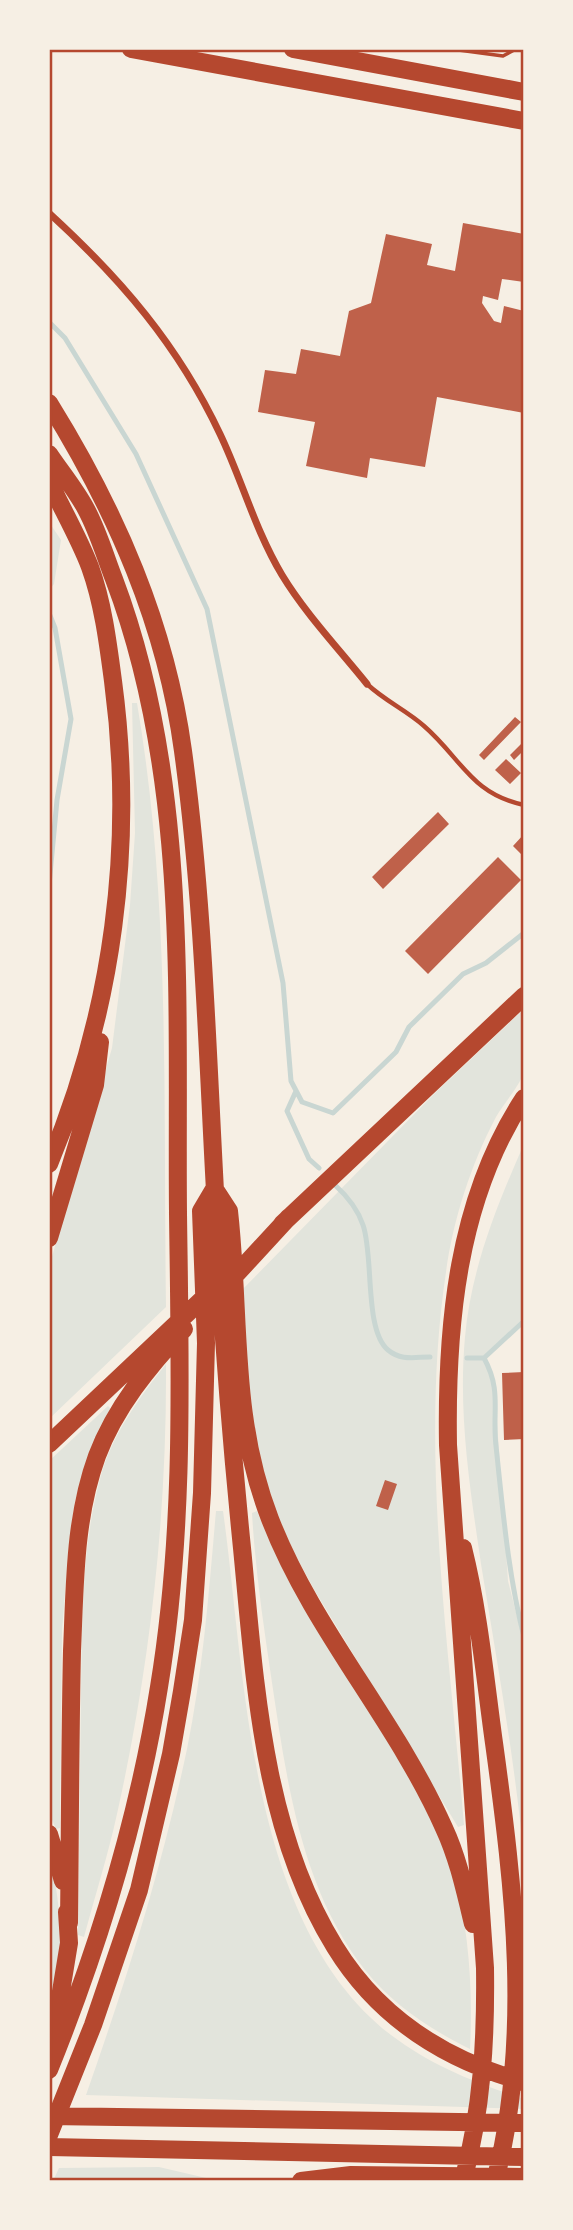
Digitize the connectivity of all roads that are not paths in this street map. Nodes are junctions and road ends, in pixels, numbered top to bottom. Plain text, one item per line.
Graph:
1 (131, 49) edge
2 (293, 49) edge
3 (524, 92) edge
4 (524, 121) edge
5 (49, 213) edge
6 (49, 403) edge
7 (49, 454) edge
8 (49, 481) edge
9 (367, 684) joint
10 (524, 805) edge
11 (109, 956) junction
12 (524, 996) edge
13 (521, 1103) edge
14 (49, 1164) edge
15 (215, 1189) junction
16 (289, 1217) junction
17 (49, 1238) edge
18 (225, 1239) junction
19 (49, 1444) edge
20 (451, 1501) junction
21 (49, 1834) edge
22 (69, 1923) junction
23 (485, 1968) junction
24 (49, 2061) edge
25 (49, 2070) edge
26 (524, 2082) edge
27 (49, 2116) edge
28 (524, 2123) edge
29 (49, 2135) edge
30 (49, 2147) edge
31 (524, 2157) edge
32 (524, 2177) edge
33 (301, 2181) edge
34 (463, 2181) edge
35 (495, 2181) edge

1 - 4 highway
2 - 3 highway
5 - 9 street
6 - 15 highway
7 - 25 highway
8 - 11 highway
9 - 10 lane
11 - 14 highway
11 - 17 highway
12 - 16 highway
13 - 20 highway
15 - 18 highway
15 - 29 highway
16 - 19 highway
16 - 22 highway
18 - 23 highway
18 - 26 highway
20 - 23 highway
20 - 35 highway
21 - 22 highway
22 - 24 highway
23 - 34 highway
27 - 28 highway
30 - 31 highway
32 - 33 highway

